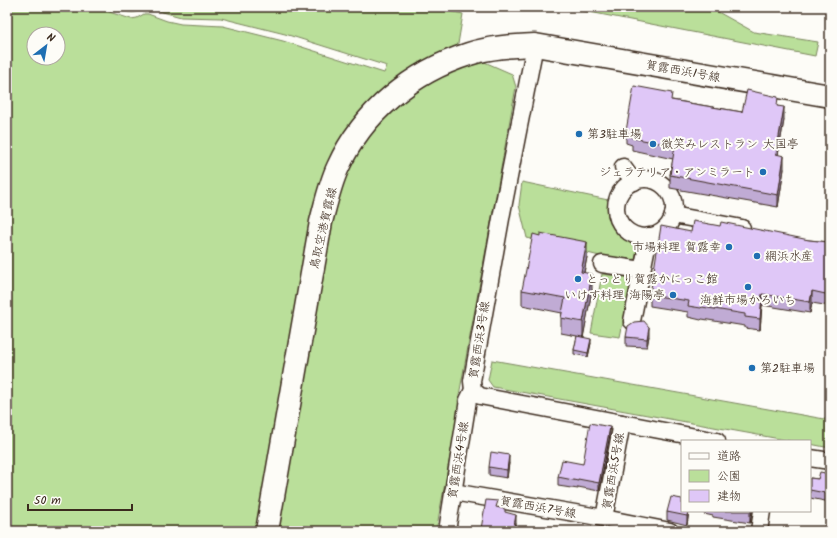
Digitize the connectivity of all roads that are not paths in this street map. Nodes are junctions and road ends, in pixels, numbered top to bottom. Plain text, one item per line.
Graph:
1 (536, 45) junction
2 (830, 96) edge
3 (623, 167) dead end
4 (634, 182) junction
5 (673, 215) junction
6 (759, 231) edge
7 (649, 236) junction
8 (602, 264) dead end
9 (642, 270) junction
10 (632, 321) edge
11 (473, 390) junction
12 (622, 423) junction
13 (712, 440) edge
14 (811, 458) edge
15 (830, 461) edge
16 (453, 492) junction
17 (762, 512) edge
18 (604, 518) junction
19 (268, 531) edge
20 (446, 531) edge
21 (670, 531) edge
22 (758, 531) edge

1 - 2 main road, 賀露西浜1号線
1 - 11 street, 賀露西浜3号線
1 - 19 main road, 鳥取空港賀露線
3 - 4 street
4 - 5 street
4 - 7 street
5 - 6 street
5 - 7 street
7 - 9 street
8 - 9 street
9 - 10 street
11 - 12 street, 賀露西浜3号線
11 - 16 street, 賀露西浜4号線
12 - 13 street, 賀露西浜3号線
12 - 18 street, 賀露西浜5号線
14 - 15 street
16 - 18 street, 賀露西浜7号線
16 - 20 street, 賀露西浜4号線
17 - 22 street
18 - 21 street, 賀露西浜7号線

